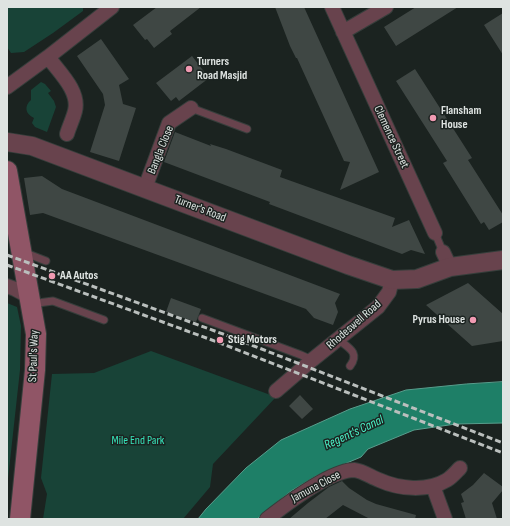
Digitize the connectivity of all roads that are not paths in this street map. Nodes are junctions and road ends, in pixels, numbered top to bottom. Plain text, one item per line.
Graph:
1 (112, 7) edge
2 (332, 7) edge
3 (386, 7) edge
4 (343, 32) junction
5 (48, 57) junction
6 (7, 87) edge
7 (191, 108) joint
8 (247, 129) dead end
9 (67, 134) dead end
10 (7, 142) edge
11 (7, 171) edge
12 (145, 188) junction
13 (435, 233) joint
14 (21, 252) junction
15 (446, 259) junction
16 (503, 260) edge
17 (46, 261) dead end
18 (392, 280) junction
19 (7, 286) edge
20 (30, 297) junction
21 (202, 318) dead end
22 (104, 320) dead end
23 (339, 340) junction
24 (312, 360) junction
25 (350, 366) dead end
26 (276, 391) dead end
27 (460, 468) dead end
28 (433, 486) junction
29 (20, 519) edge
30 (267, 519) edge
31 (445, 519) edge

1 - 5 street
2 - 4 street, Clemence Street
3 - 4 street
4 - 13 street, Clemence Street
5 - 6 street
5 - 9 street
7 - 8 lane, Bangla Close
7 - 12 street, Bangla Close
10 - 12 street, Turner's Road
11 - 14 main road, St Paul's Way
12 - 18 street, Turner's Road
13 - 15 lane, Clemence Street
14 - 17 lane
14 - 20 main road, St Paul's Way
15 - 16 street
15 - 18 street
18 - 23 street, Rhodeswell Road
19 - 20 street
20 - 22 lane
20 - 29 main road, St Paul's Way
21 - 24 lane
23 - 24 street, Rhodeswell Road
23 - 25 lane
24 - 26 street, Rhodeswell Road
27 - 28 street
28 - 30 street, Jamuna Close
28 - 31 street

